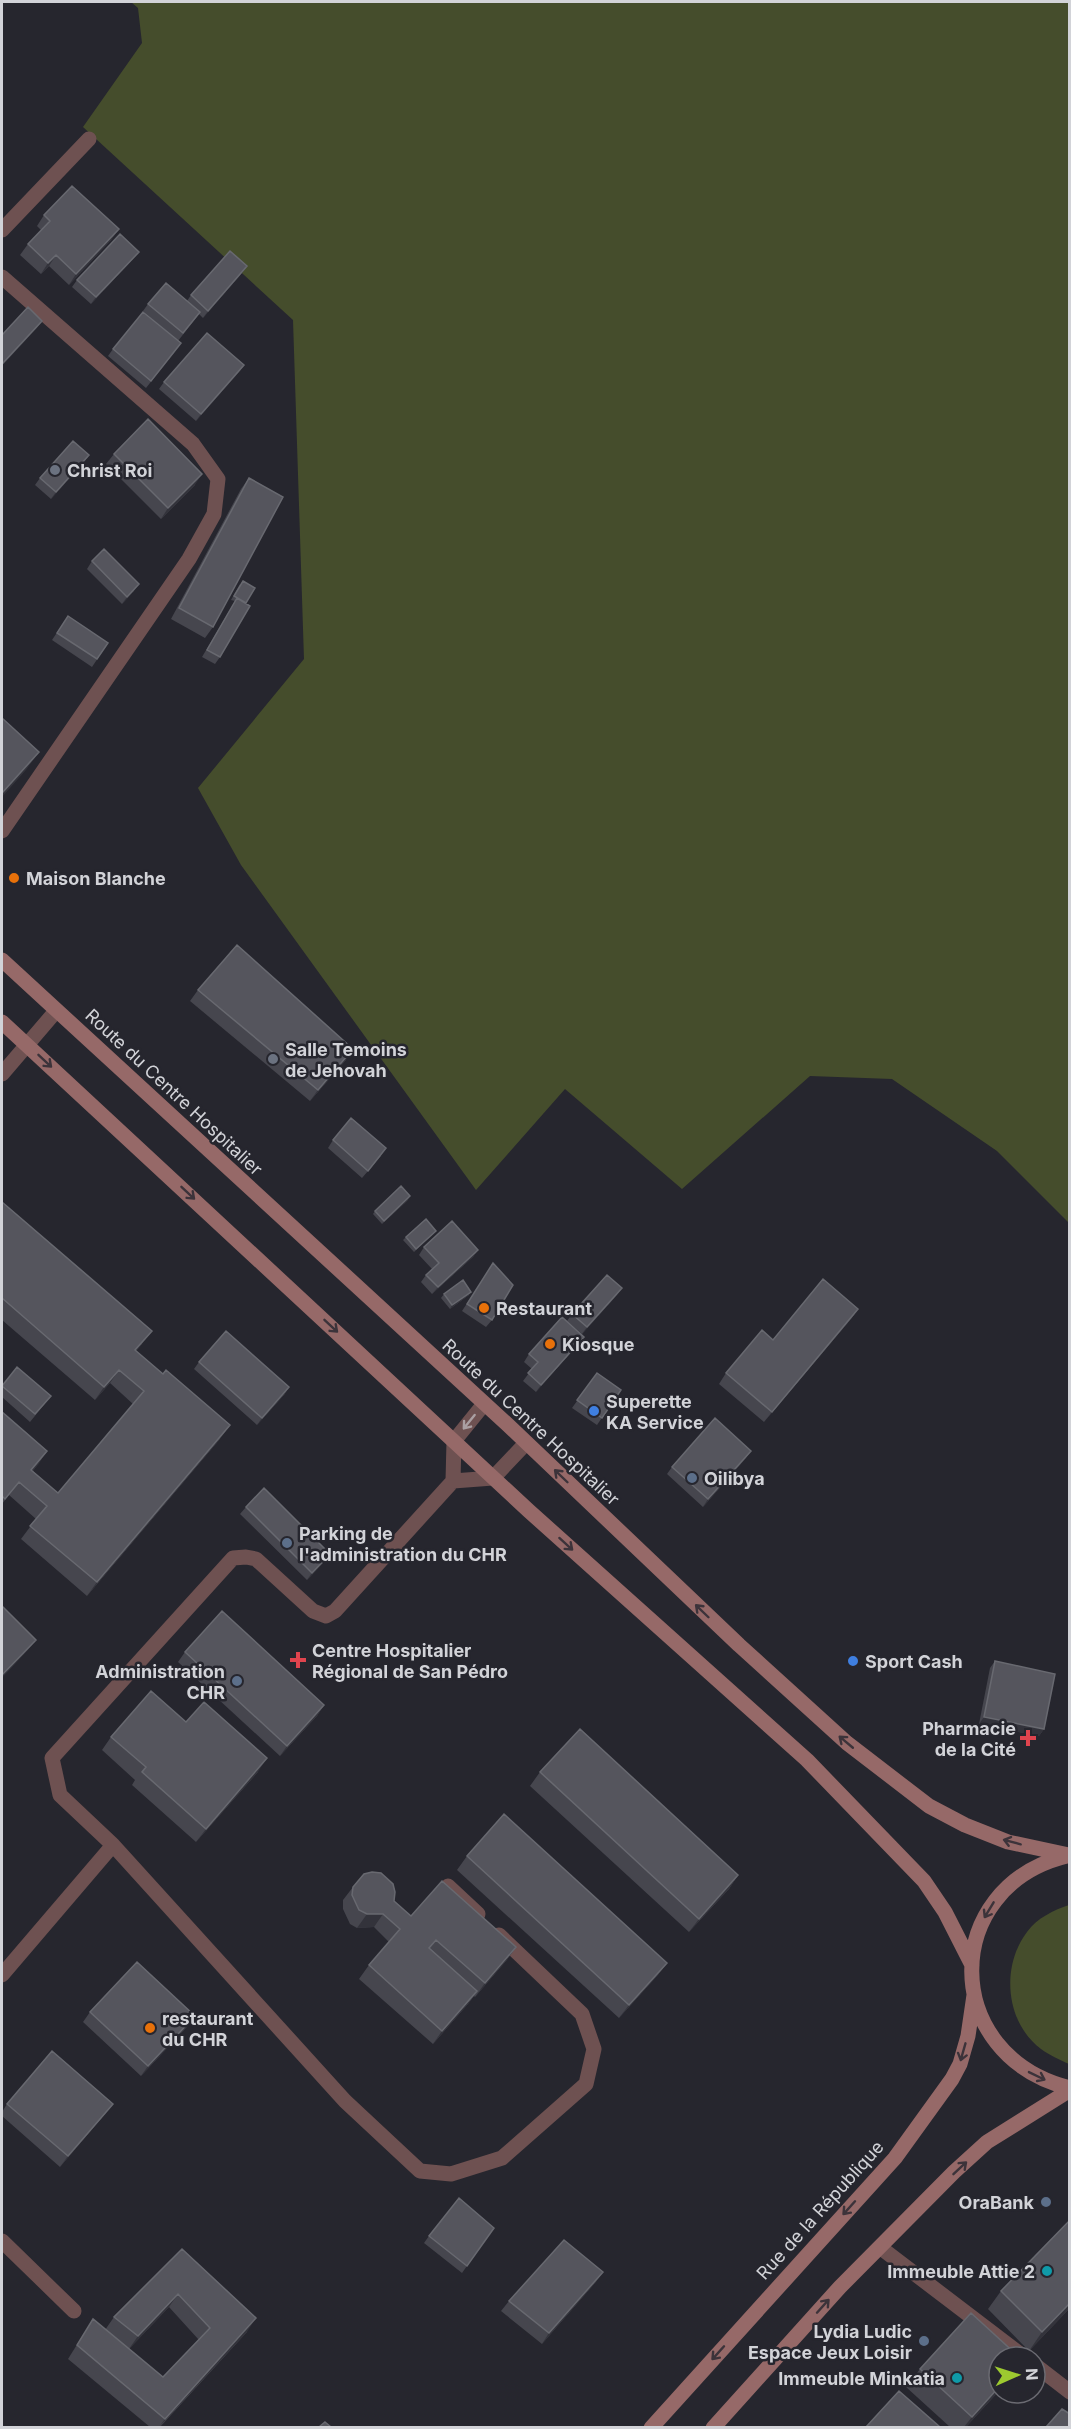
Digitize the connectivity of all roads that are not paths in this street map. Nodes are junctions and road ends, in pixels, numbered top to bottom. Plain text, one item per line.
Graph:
1 (89, 139) dead end
2 (2, 230) edge
3 (2, 277) edge
4 (2, 831) edge
5 (2, 960) edge
6 (56, 1011) junction
7 (2, 1022) edge
8 (28, 1045) junction
9 (2, 1074) edge
10 (484, 1404) junction
11 (454, 1441) junction
12 (526, 1443) junction
13 (493, 1478) junction
14 (453, 1481) junction
15 (112, 1845) junction
16 (1069, 1855) edge
17 (448, 1886) edge
18 (972, 1965) junction
19 (2, 1975) edge
20 (974, 1995) junction
21 (1070, 2089) edge
22 (2, 2241) edge
23 (881, 2248) junction
24 (75, 2311) dead end
25 (1008, 2345) edge
26 (1047, 2375) edge
27 (1070, 2392) edge
28 (651, 2427) edge
29 (713, 2427) edge

1 - 2 street
3 - 4 street
5 - 6 street, Route du Centre Hospitalier
6 - 8 street
6 - 10 street, Route du Centre Hospitalier
7 - 8 street
8 - 9 street
8 -> 11 street
10 -> 11 street
10 - 12 street, Route du Centre Hospitalier
11 - 13 street
11 - 14 street
12 - 13 street
16 -> 12 street, Route du Centre Hospitalier
13 - 14 street
13 -> 18 street
14 - 15 street
15 - 17 street
15 - 19 street
16 -> 18 street
18 - 20 street
20 -> 21 street
20 -> 28 street, Rue de la République
23 -> 21 street
22 - 24 street
23 - 25 street
29 -> 23 street
26 - 27 street

